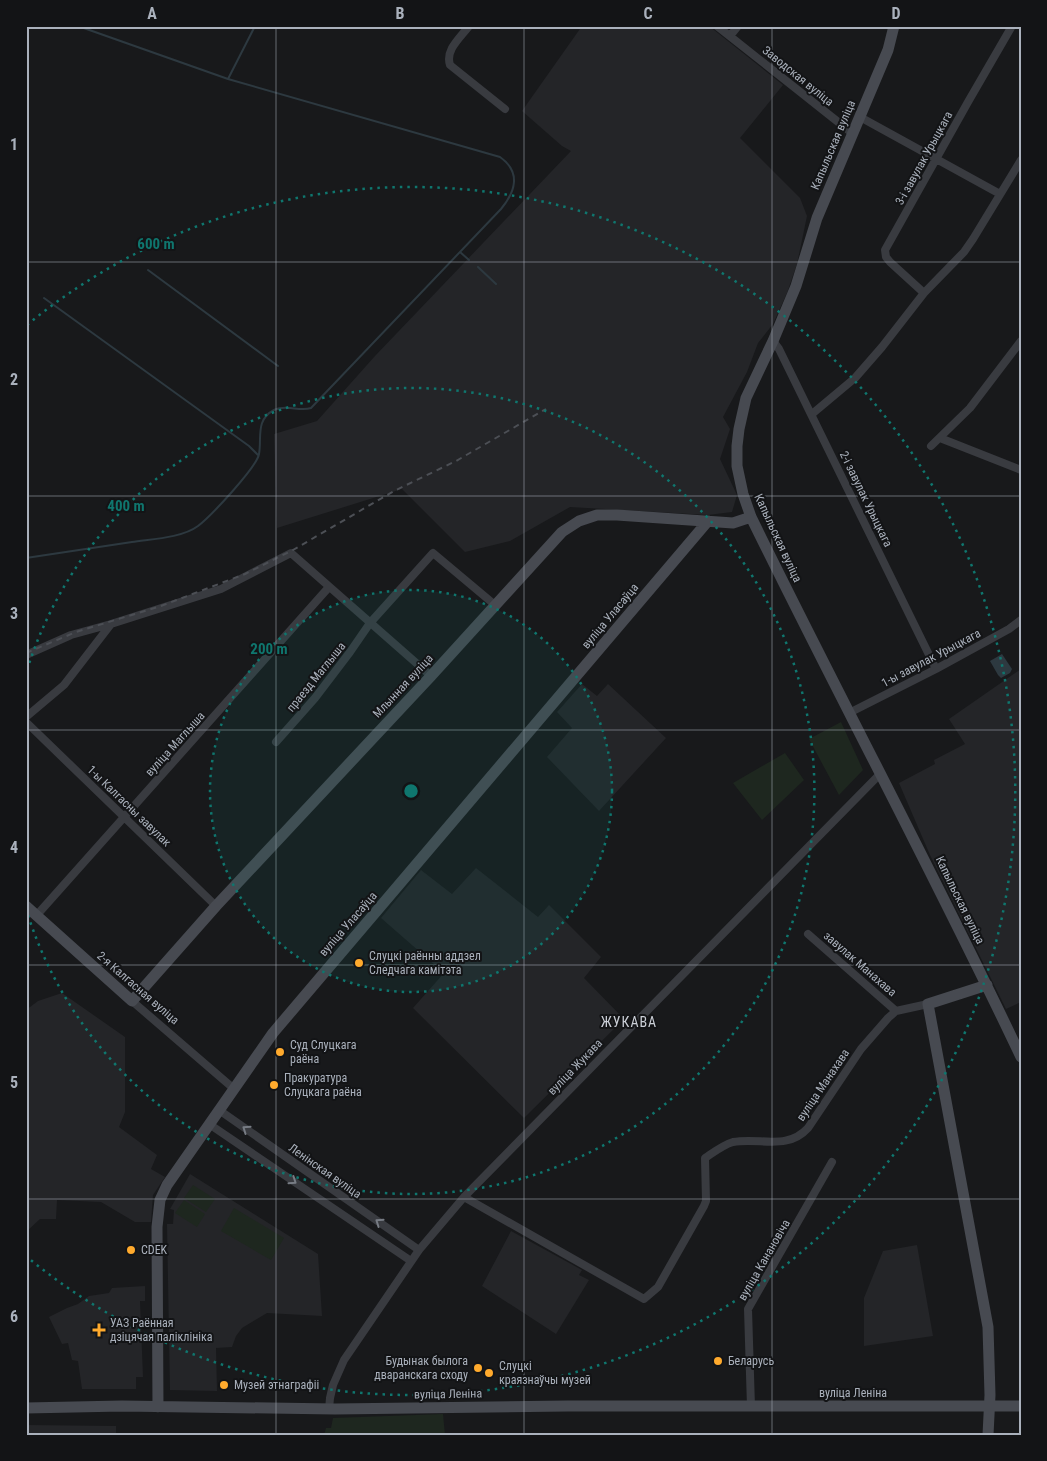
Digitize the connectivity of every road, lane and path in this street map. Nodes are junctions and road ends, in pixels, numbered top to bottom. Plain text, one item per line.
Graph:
1 (469, 26) edge
2 (717, 26) edge
3 (738, 26) edge
4 (894, 26) edge
5 (1012, 26) edge
6 (730, 36) junction
7 (505, 109) dead end
8 (860, 117) junction
9 (852, 133) junction
10 (936, 159) junction
11 (1021, 160) edge
12 (1000, 194) junction
13 (924, 293) junction
14 (773, 341) junction
15 (1021, 341) edge
16 (812, 414) junction
17 (940, 438) junction
18 (931, 446) dead end
19 (1021, 470) edge
20 (751, 517) junction
21 (708, 521) junction
22 (329, 587) junction
23 (495, 605) junction
24 (1021, 620) edge
25 (370, 623) junction
26 (112, 624) junction
27 (26, 655) edge
28 (936, 668) junction
29 (431, 676) junction
30 (850, 713) junction
31 (26, 717) edge
32 (26, 722) edge
33 (276, 742) dead end
34 (881, 772) junction
35 (124, 818) junction
36 (26, 906) edge
37 (216, 906) junction
38 (36, 916) junction
39 (808, 934) dead end
40 (987, 985) junction
41 (132, 1001) junction
42 (928, 1004) junction
43 (896, 1011) junction
44 (1021, 1057) edge
45 (233, 1088) junction
46 (219, 1110) junction
47 (209, 1124) junction
48 (832, 1162) dead end
49 (464, 1197) junction
50 (419, 1250) junction
51 (411, 1261) junction
52 (1021, 1406) edge
53 (158, 1407) junction
54 (751, 1407) junction
55 (990, 1407) junction
56 (26, 1408) edge
57 (329, 1409) junction
58 (988, 1435) edge

1 - 7 street
2 - 6 street, Заводская вуліца
3 - 6 street
4 - 8 main road, Капыльская вуліца
5 - 10 street, 3-і завулак Урыцкага
6 - 9 street, Заводская вуліца
8 - 9 main road, Капыльская вуліца
8 - 10 street
9 - 14 main road, Капыльская вуліца
10 - 12 street
10 - 13 street, 3-і завулак Урыцкага
11 - 12 street
12 - 13 street
13 - 16 street
14 - 16 street, 2-і завулак Урыцкага
14 - 20 main road, Капыльская вуліца
15 - 17 street
16 - 28 street, 2-і завулак Урыцкага
17 - 18 street
17 - 19 street
20 - 21 main road, Млынная вуліца
20 - 30 main road, Капыльская вуліца
21 - 23 main road, Млынная вуліца
21 - 45 main road, вуліца Уласаўца
22 - 25 street
22 - 26 street
22 - 35 street, вуліца Маглыша
23 - 25 street, праезд Маглыша
23 - 29 main road, Млынная вуліца
24 - 28 street, 1-ы завулак Урыцкага
25 - 29 street
25 - 33 street, праезд Маглыша
26 - 27 street
26 - 31 street
28 - 30 street, 1-ы завулак Урыцкага
29 - 37 main road, Млынная вуліца
30 - 34 main road, Капыльская вуліца
32 - 35 street, 1-ы Калгасны завулак
34 - 40 main road, Капыльская вуліца
34 - 49 street, вуліца Жукава
35 - 37 street, 1-ы Калгасны завулак
35 - 38 street, вуліца Маглыша
36 - 38 main road, 2-я Калгасная вуліца
37 - 41 main road, Млынная вуліца
38 - 41 main road, 2-я Калгасная вуліца
39 - 43 street, завулак Манахава
40 - 42 main road
40 - 44 main road, Капыльская вуліца
41 - 45 street, 2-я Калгасная вуліца
42 - 43 street
42 - 55 main road
43 - 49 street, вуліца Манахава
45 - 46 main road, вуліца Уласаўца
46 - 47 main road, вуліца Уласаўца
50 -> 46 street, Ленінская вуліца
47 -> 51 street, Ленінская вуліца
47 - 53 main road, вуліца Уласаўца
48 - 54 street, вуліца Канановіча
49 - 50 street, вуліца Жукава
50 - 51 street, вуліца Жукава
51 - 57 street, вуліца Жукава
52 - 55 main road, вуліца Леніна
53 - 56 main road, вуліца Леніна
53 - 57 main road, вуліца Леніна
54 - 55 main road, вуліца Леніна
54 - 57 main road, вуліца Леніна
55 - 58 main road

